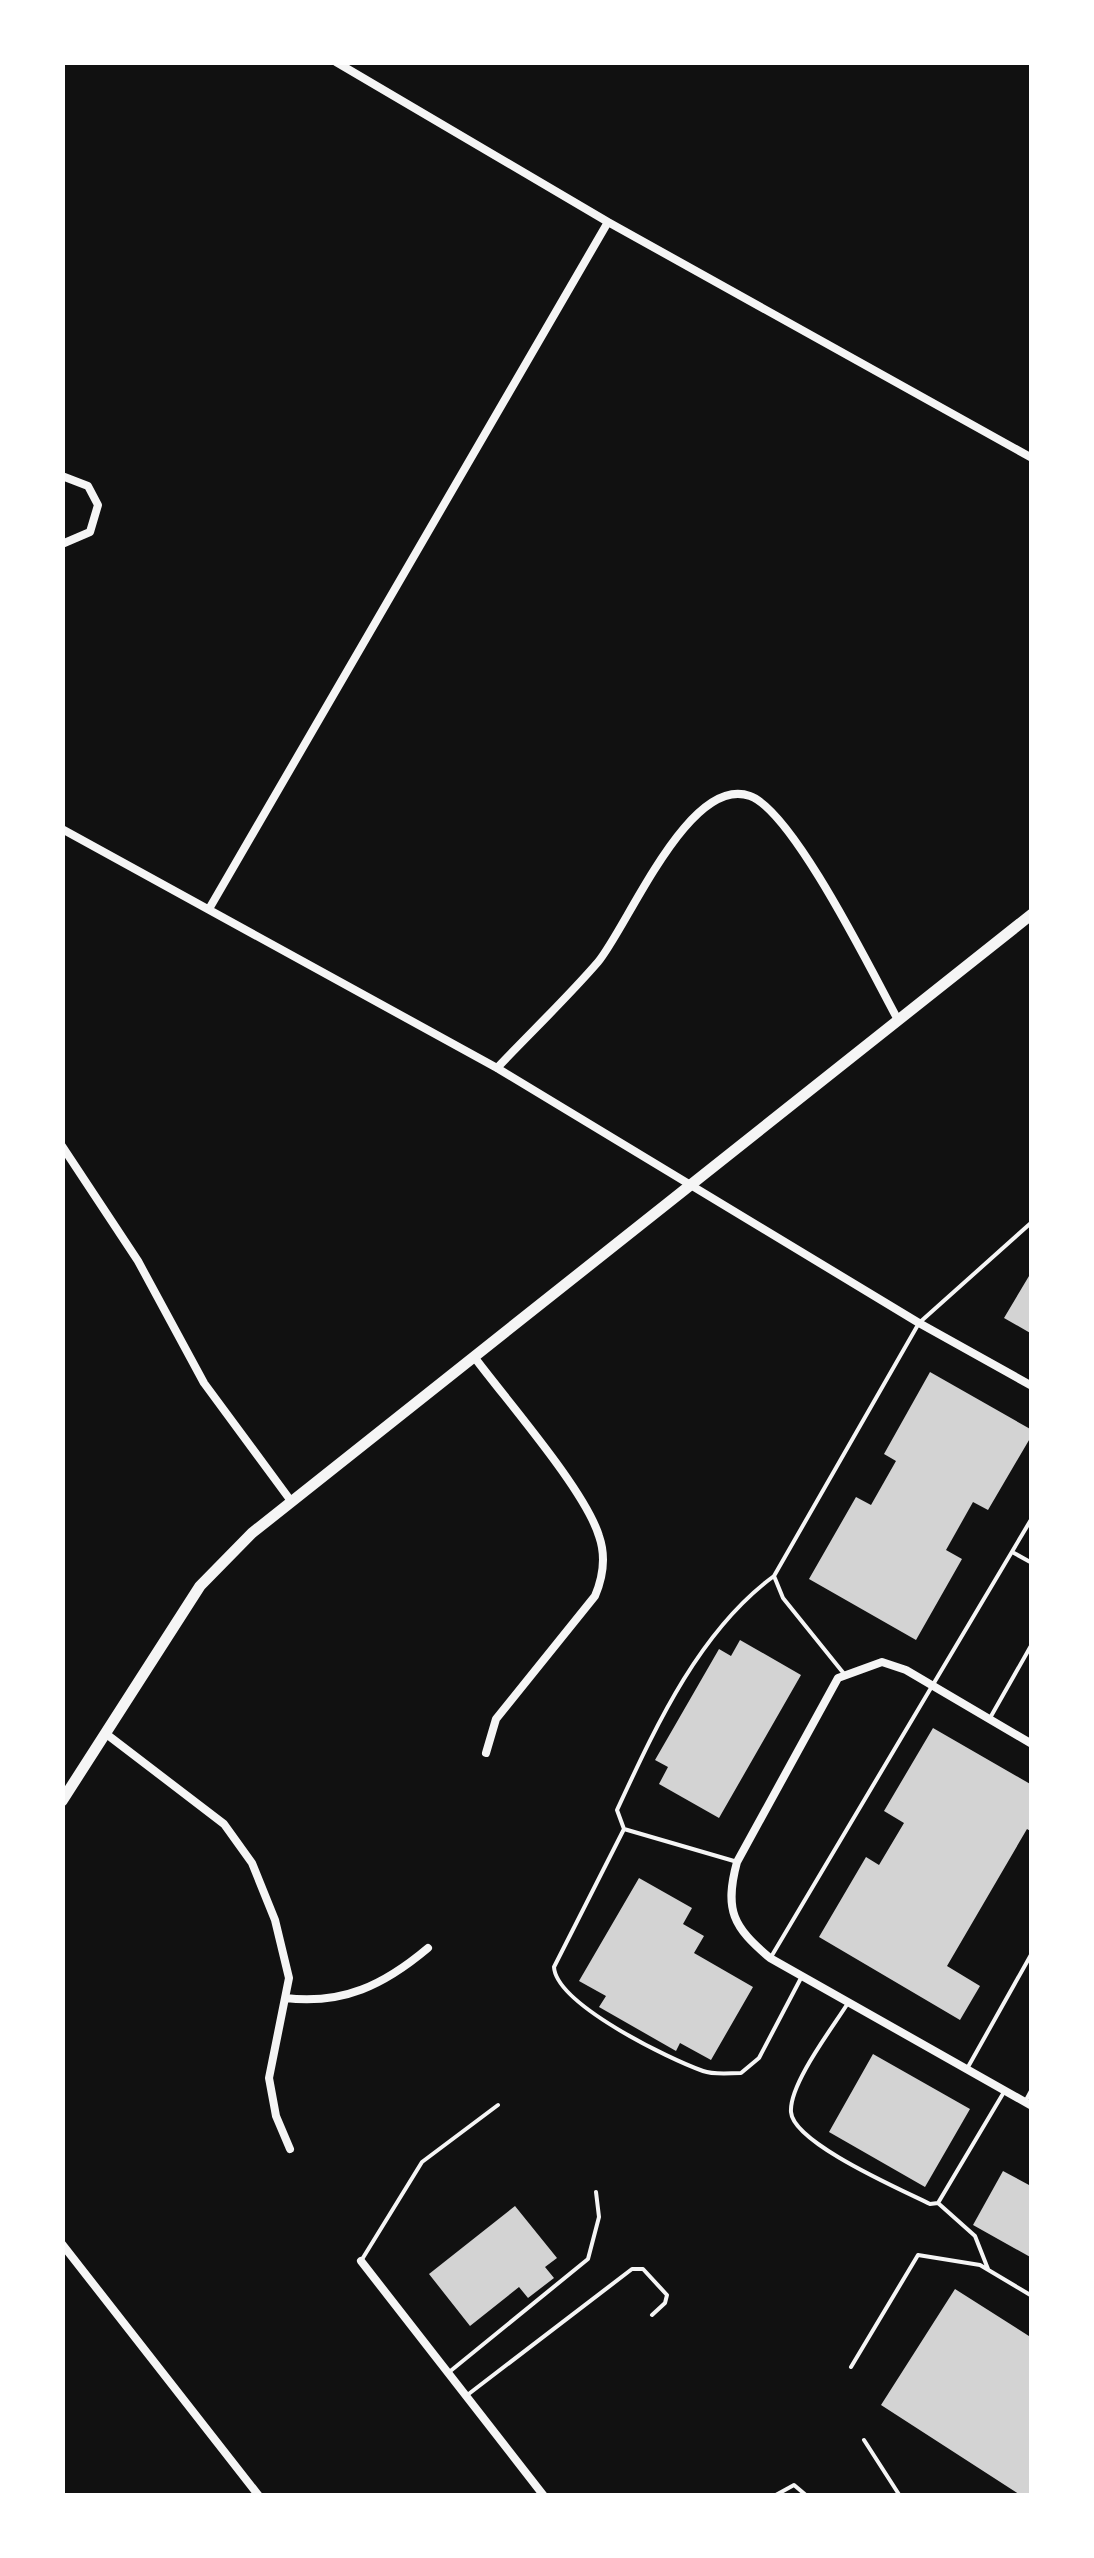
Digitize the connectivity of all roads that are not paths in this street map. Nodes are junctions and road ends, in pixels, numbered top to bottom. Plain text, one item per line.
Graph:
1 (336, 62) edge
2 (608, 222) junction
3 (1032, 458) edge
4 (62, 476) edge
5 (62, 544) edge
6 (62, 829) edge
7 (209, 909) junction
8 (1032, 914) edge
9 (898, 1018) junction
10 (497, 1068) junction
11 (62, 1146) edge
12 (690, 1187) junction
13 (1032, 1222) edge
14 (919, 1323) junction
15 (474, 1358) junction
16 (1032, 1386) edge
17 (291, 1500) junction
18 (1032, 1518) edge
19 (1013, 1552) junction
20 (1032, 1563) edge
21 (774, 1576) junction
22 (1032, 1644) edge
23 (845, 1675) junction
24 (934, 1686) junction
25 (990, 1719) junction
26 (105, 1733) junction
27 (1032, 1744) edge
28 (486, 1754) dead end
29 (62, 1801) edge
30 (624, 1828) junction
31 (736, 1862) junction
32 (428, 1948) dead end
33 (1032, 1954) edge
34 (770, 1958) junction
35 (802, 1976) junction
36 (285, 1998) junction
37 (848, 2003) junction
38 (966, 2070) junction
39 (1032, 2090) edge
40 (1004, 2092) junction
41 (1028, 2104) edge
42 (498, 2105) dead end
43 (290, 2149) dead end
44 (596, 2192) dead end
45 (938, 2203) junction
46 (62, 2244) edge
47 (362, 2261) joint
48 (988, 2270) junction
49 (1032, 2296) edge
50 (652, 2315) dead end
51 (851, 2367) dead end
52 (448, 2373) junction
53 (466, 2396) junction
54 (864, 2440) dead end
55 (259, 2496) edge
56 (544, 2496) edge
57 (774, 2496) edge
58 (807, 2496) edge
59 (900, 2496) edge

1 - 2 street
2 - 3 street
2 - 7 street
4 - 5 street
6 - 7 street
7 - 10 street
8 - 9 main road
9 - 10 street
9 - 12 main road
10 - 12 street
11 - 17 street
12 - 14 street
12 - 15 main road
13 - 14 lane
14 - 16 street
14 - 21 lane
15 - 17 main road
15 - 28 street
17 - 26 main road
18 - 19 lane
19 - 20 lane
19 - 24 lane
21 - 23 lane
21 - 30 lane
22 - 25 lane
23 - 24 street
23 - 31 street
24 - 25 street
24 - 34 lane
25 - 27 street
26 - 29 main road
26 - 36 street
30 - 31 lane
30 - 35 lane
31 - 34 street
32 - 36 street
33 - 38 lane
34 - 35 street
35 - 37 street
36 - 43 street
37 - 38 street
37 - 45 lane
38 - 40 street
39 - 41 lane
40 - 41 street
40 - 45 lane
42 - 47 lane
44 - 52 lane
45 - 48 lane
46 - 55 street
47 - 52 street
48 - 49 lane
48 - 51 lane
50 - 53 lane
52 - 53 street
53 - 56 street
54 - 59 lane
57 - 58 lane

